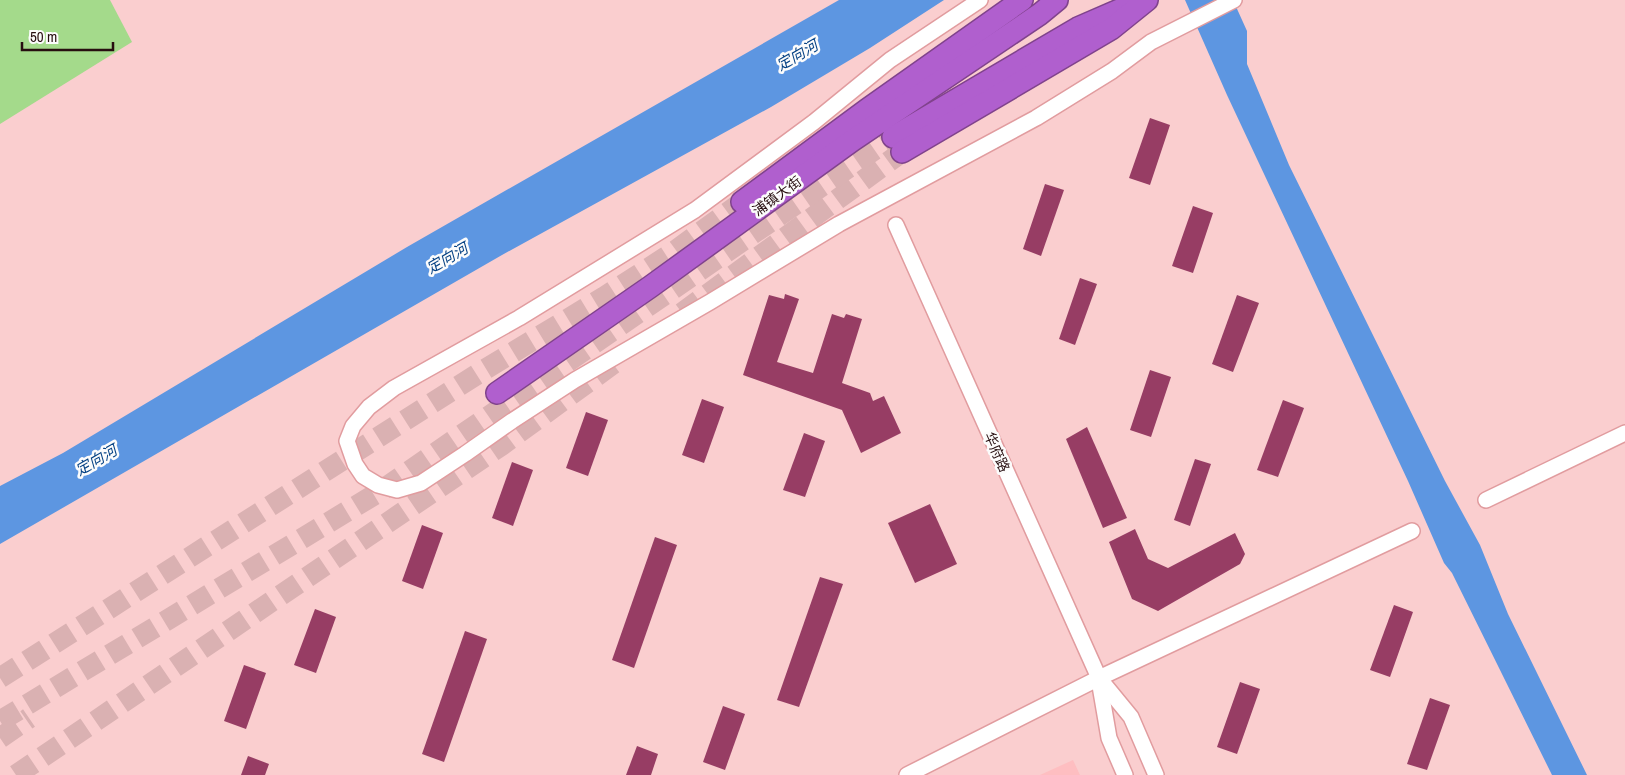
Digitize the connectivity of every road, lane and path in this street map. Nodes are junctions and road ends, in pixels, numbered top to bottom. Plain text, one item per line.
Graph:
1 (980, 0) edge
2 (1022, 0) edge
3 (1057, 0) edge
4 (1142, 0) edge
5 (1147, 0) edge
6 (1234, 0) edge
7 (742, 202) tunnel mouth
8 (896, 225) dead end
9 (497, 394) dead end
10 (1625, 433) edge
11 (1486, 500) dead end
12 (1412, 531) dead end
13 (1099, 678) junction
14 (907, 775) edge
15 (1125, 775) edge
16 (1156, 775) edge

1 - 6 street
2 - 7 highway, 浦镇大街
3 - 9 highway, 浦镇大街
4 - 5 highway
8 - 13 street, 华府路
10 - 11 street
12 - 13 street
13 - 14 street
13 - 15 street, 华府路
13 - 16 street, 华府路

